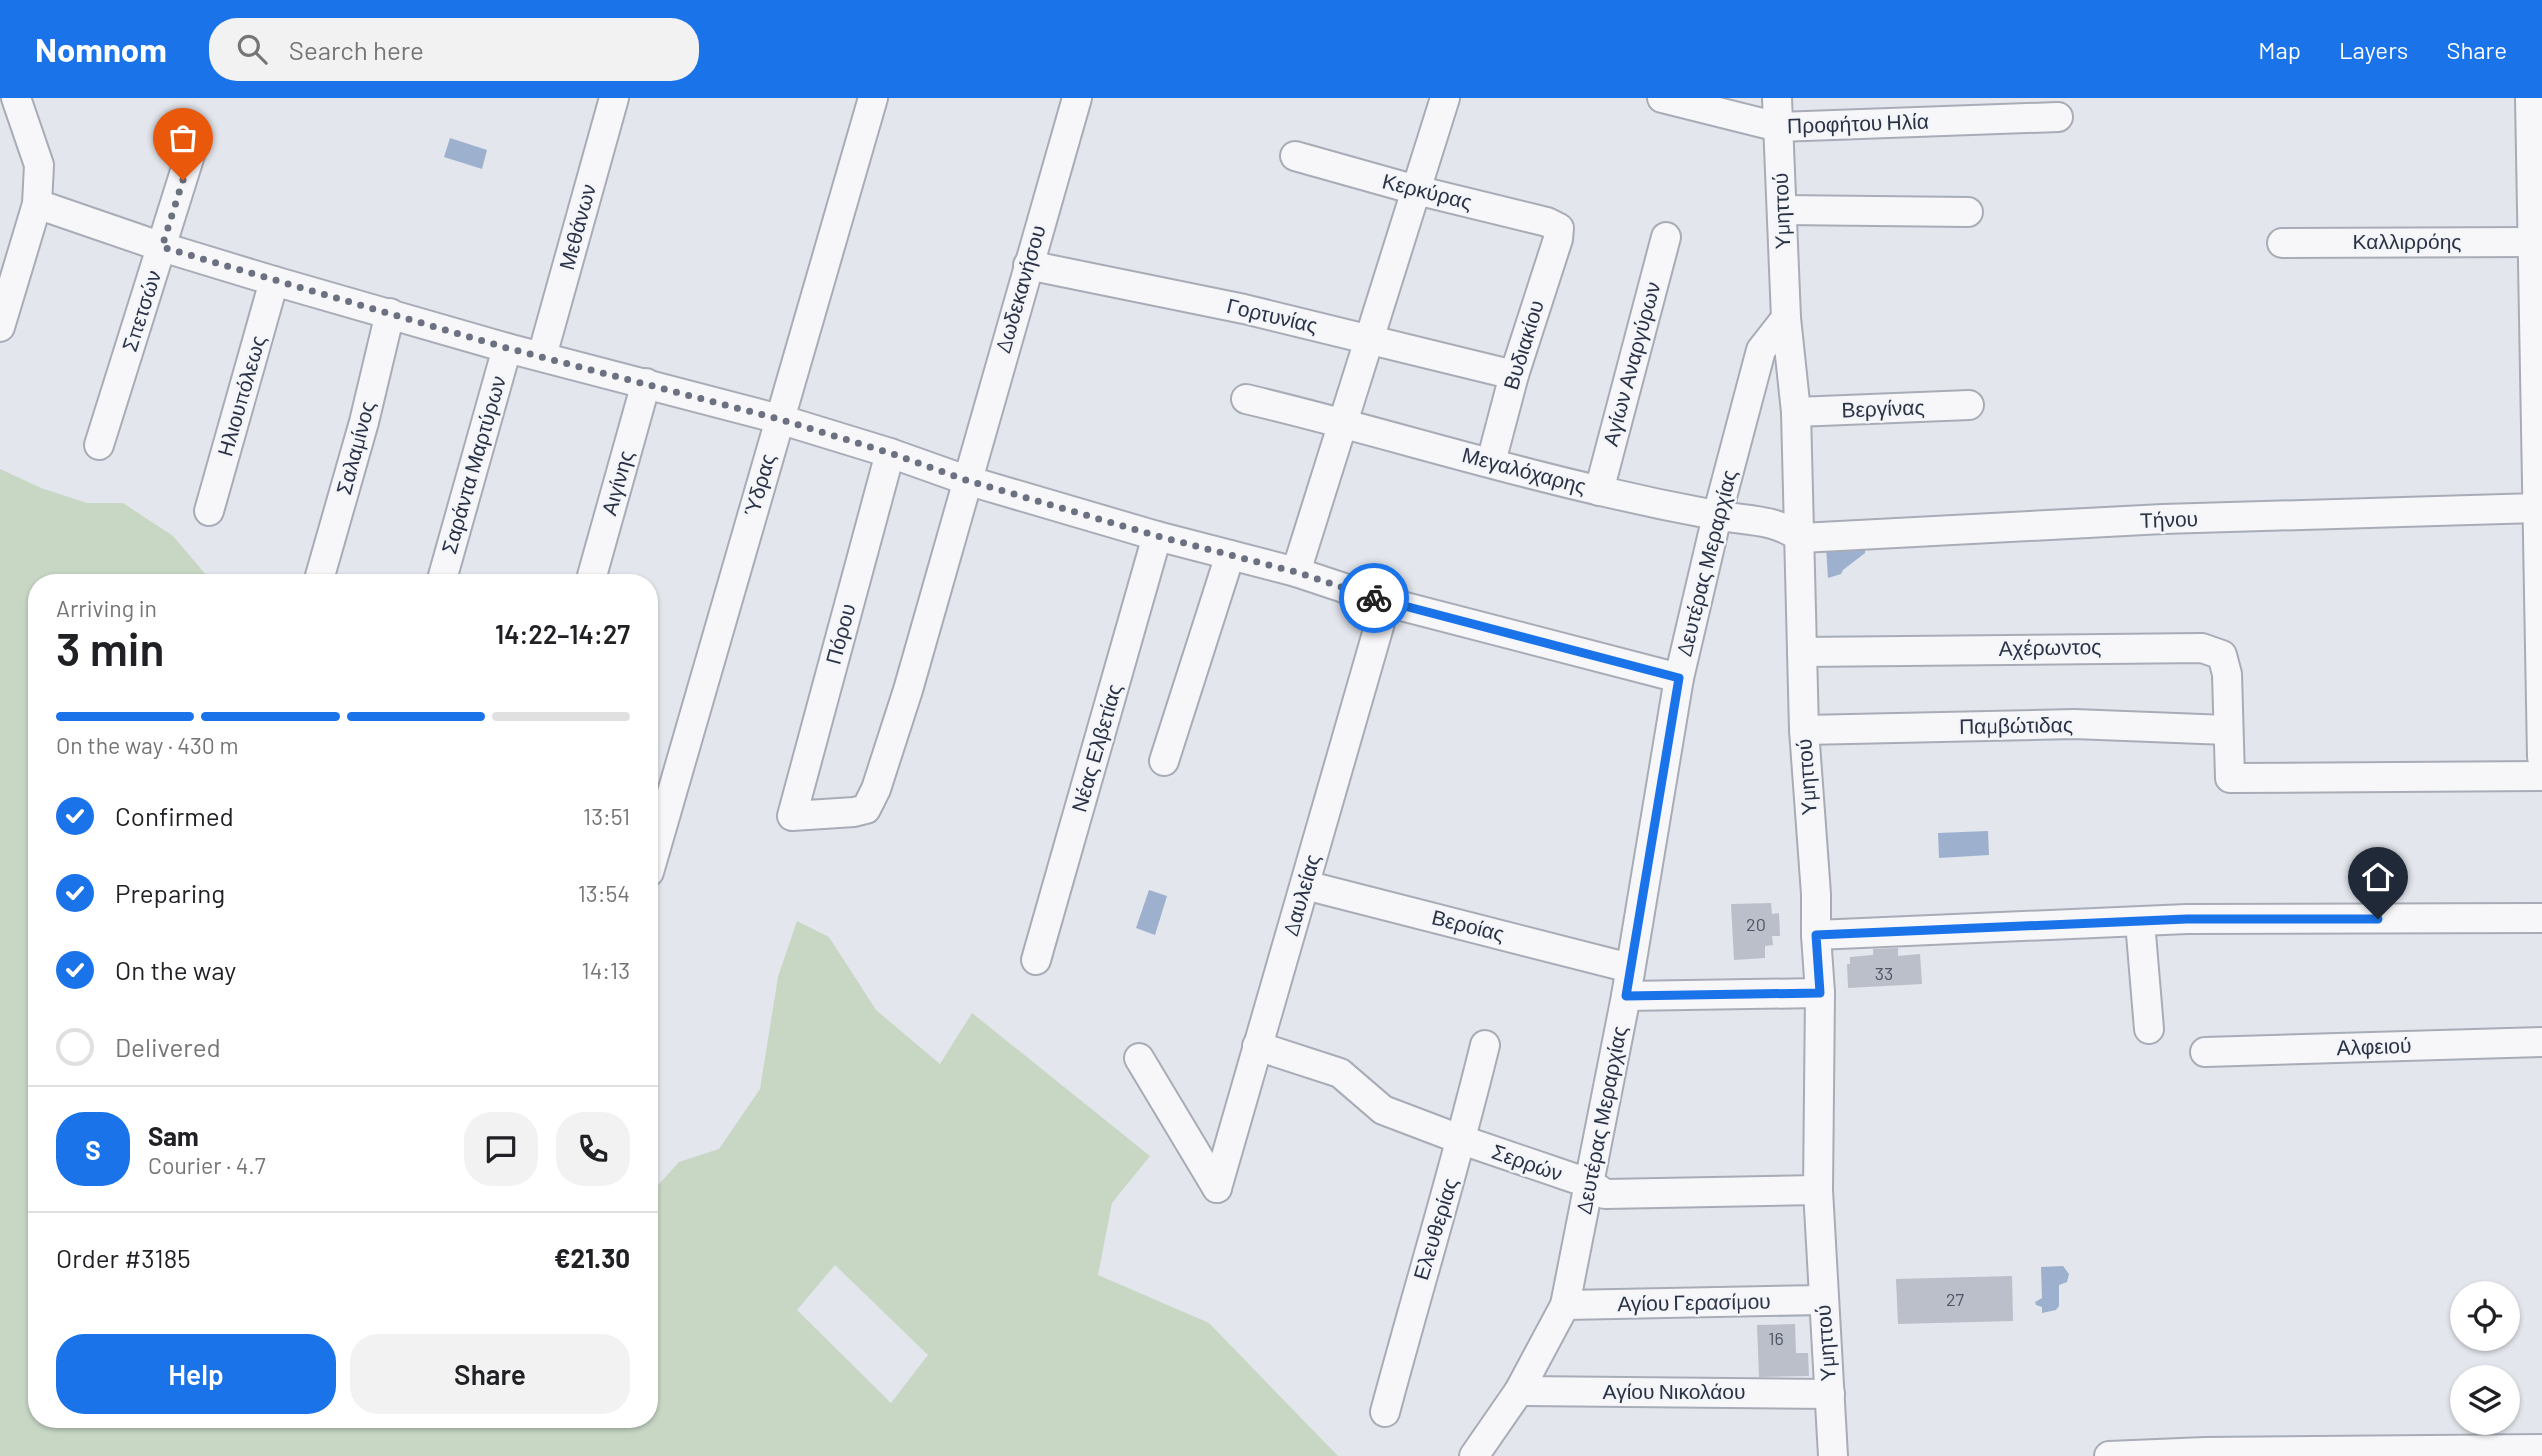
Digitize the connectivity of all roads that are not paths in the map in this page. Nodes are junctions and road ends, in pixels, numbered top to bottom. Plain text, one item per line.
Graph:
1 (16, 98) edge
2 (614, 98) edge
3 (873, 98) edge
4 (1077, 98) edge
5 (1445, 98) edge
6 (1662, 98) edge
7 (1777, 98) edge
8 (2530, 98) edge
9 (2059, 117) dead end
10 (1778, 127) junction
11 (196, 136) dead end
12 (1296, 156) dead end
13 (1416, 190) junction
14 (37, 204) junction
15 (1782, 210) junction
16 (1968, 212) dead end
17 (1559, 228) joint
18 (1666, 237) dead end
19 (2532, 242) junction
20 (2282, 243) dead end
21 (162, 247) junction
22 (1028, 265) junction
23 (274, 281) junction
24 (390, 313) junction
25 (1786, 318) junction
26 (0, 327) edge
27 (1369, 339) junction
28 (507, 348) junction
29 (542, 356) junction
30 (1514, 375) junction
31 (646, 383) junction
32 (1246, 399) dead end
33 (1969, 405) dead end
34 (1796, 412) junction
35 (779, 419) junction
36 (1342, 422) junction
37 (99, 445) dead end
38 (890, 453) junction
39 (1491, 462) junction
40 (2539, 479) edge
41 (966, 480) junction
42 (1599, 491) junction
43 (2537, 508) junction
44 (209, 511) dead end
45 (1717, 516) junction
46 (1157, 536) junction
47 (1801, 538) junction
48 (1230, 555) junction
49 (1296, 572) junction
50 (321, 574) edge
51 (444, 574) edge
52 (593, 574) edge
53 (1386, 602) junction
54 (1802, 652) junction
55 (1679, 678) junction
56 (1804, 730) junction
57 (2227, 730) junction
58 (2542, 757) edge
59 (1164, 761) dead end
60 (2542, 776) edge
61 (792, 816) joint
62 (658, 841) edge
63 (1305, 885) junction
64 (2542, 918) edge
65 (2140, 922) junction
66 (1816, 935) junction
67 (1036, 960) dead end
68 (1630, 968) junction
69 (1820, 993) junction
70 (1626, 996) junction
71 (2149, 1029) dead end
72 (2542, 1042) edge
73 (1485, 1045) dead end
74 (1257, 1046) junction
75 (2205, 1052) dead end
76 (1139, 1058) dead end
77 (1462, 1140) junction
78 (1591, 1184) junction
79 (1818, 1190) junction
80 (1823, 1300) junction
81 (1565, 1305) junction
82 (1519, 1391) junction
83 (1830, 1394) junction
84 (1385, 1412) dead end
85 (2542, 1449) edge
86 (1474, 1456) edge
87 (1833, 1456) edge
88 (2109, 1456) edge

1 - 14 street
2 - 29 street, Μεθάνων
3 - 35 street, Ύδρας
4 - 22 street, Δωδεκανήσου
5 - 13 street
6 - 10 street, Προφήτου Ηλία
7 - 10 street, Υμηττού
8 - 19 street
9 - 10 street, Προφήτου Ηλία
10 - 15 street, Υμηττού
11 - 21 street, Σπετσών
12 - 13 street, Κερκύρας
13 - 17 street, Κερκύρας
13 - 27 street
14 - 21 street
14 - 26 street
15 - 16 street
15 - 25 street, Υμηττού
17 - 30 street, Βυδιακίου
18 - 42 street, Αγίων Αναργύρων
19 - 20 street, Καλλιρρόης
19 - 40 street
21 - 23 street
21 - 37 street, Σπετσών
22 - 27 street, Γορτυνίας
22 - 41 street, Δωδεκανήσου
23 - 24 street
23 - 44 street, Ηλιουπόλεως
24 - 28 street
24 - 50 street, Σαλαμίνος
25 - 34 street, Υμηττού
25 - 45 street, Δευτέρας Μεραρχίας
27 - 30 street, Γορτυνίας
27 - 36 street
28 - 29 street
28 - 51 street, Σαράντα Μαρτύρων
29 - 31 street
30 - 39 street, Βυδιακίου
31 - 35 street
31 - 52 street, Αιγίνης
32 - 36 street, Μεγαλόχαρης
33 - 34 street, Βεργίνας
34 - 47 street, Υμηττού
35 - 38 street
35 - 62 street, Ύδρας
36 - 39 street, Μεγαλόχαρης
36 - 49 street
38 - 41 street
38 - 61 street, Πόρου
39 - 42 street, Μεγαλόχαρης
40 - 43 street
41 - 46 street
41 - 61 street, Δωδεκανήσου
42 - 45 street, Μεγαλόχαρης
43 - 47 street, Τήνου
43 - 58 street
45 - 47 street, Μεγαλόχαρης
45 - 55 street, Δευτέρας Μεραρχίας
46 - 48 street
46 - 67 street, Νέας Ελβετίας
47 - 54 street, Υμηττού
48 - 49 street
48 - 59 street
49 - 53 street
53 - 55 street
53 - 63 street, Δαυλείας
54 - 56 street, Υμηττού
54 - 57 street, Αχέρωντος
55 - 68 street, Δευτέρας Μεραρχίας
56 - 57 street, Παμβώτιδας
56 - 66 street, Υμηττού
57 - 60 street
63 - 68 street, Βεροίας
63 - 74 street, Δαυλείας
64 - 65 street
65 - 66 street
65 - 71 street
66 - 69 street, Υμηττού
68 - 70 street, Δευτέρας Μεραρχίας
69 - 70 street
69 - 79 street, Υμηττού
70 - 78 street, Δευτέρας Μεραρχίας
72 - 75 street, Αλφειού
73 - 77 street, Ελευθερίας
74 - 76 street, Δαυλείας
74 - 77 street, Σερρών
77 - 78 street, Σερρών
77 - 84 street, Ελευθερίας
78 - 79 street, Σερρών
78 - 81 street, Δευτέρας Μεραρχίας
79 - 80 street, Υμηττού
80 - 81 street, Αγίου Γερασίμου
80 - 83 street, Υμηττού
81 - 82 street, Δευτέρας Μεραρχίας
82 - 83 street, Αγίου Νικολάου
82 - 86 street, Δευτέρας Μεραρχίας
83 - 87 street, Υμηττού
85 - 88 street

